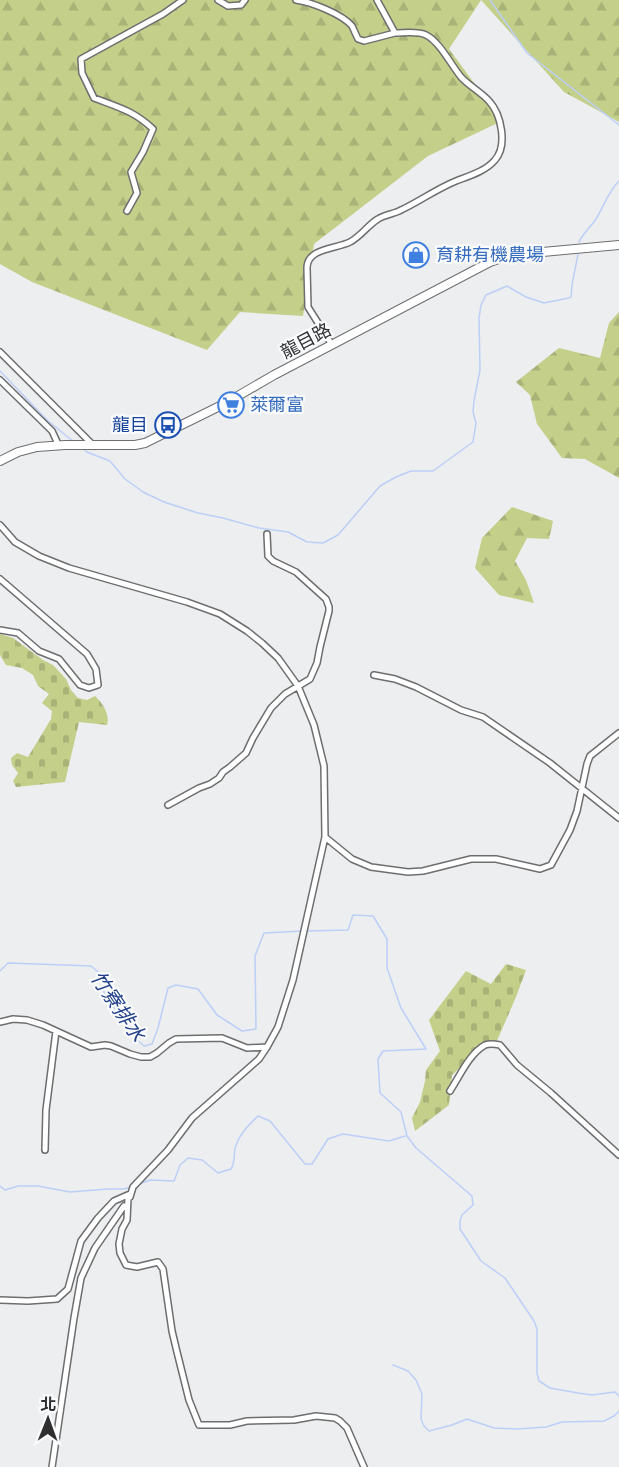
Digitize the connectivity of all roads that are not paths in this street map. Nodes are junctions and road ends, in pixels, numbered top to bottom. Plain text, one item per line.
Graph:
1 (183, 0) edge
2 (218, 0) edge
3 (245, 0) edge
4 (296, 0) edge
5 (377, 0) edge
6 (395, 33) junction
7 (127, 211) dead end
8 (619, 244) edge
9 (332, 345) junction
10 (0, 352) edge
11 (0, 380) edge
12 (62, 445) junction
13 (94, 446) junction
14 (0, 461) edge
15 (0, 525) edge
16 (267, 534) dead end
17 (0, 579) edge
18 (0, 630) edge
19 (374, 675) dead end
20 (297, 686) junction
21 (619, 733) edge
22 (582, 789) junction
23 (168, 805) dead end
24 (619, 818) edge
25 (325, 837) junction
26 (0, 1022) edge
27 (56, 1031) junction
28 (267, 1047) junction
29 (450, 1091) dead end
30 (45, 1150) dead end
31 (619, 1155) edge
32 (131, 1192) junction
33 (124, 1206) dead end
34 (0, 1300) edge
35 (52, 1467) edge
36 (364, 1467) edge

1 - 7 street
2 - 3 street
4 - 6 street
5 - 6 street
6 - 9 street
8 - 9 street, 龍目路
9 - 13 street, 龍目路
10 - 13 street
11 - 12 street
12 - 13 street, 龍目路
12 - 14 street
15 - 20 street
16 - 20 street
17 - 18 street
19 - 22 street
20 - 23 street
20 - 25 street
21 - 22 street
22 - 24 street
22 - 25 street
25 - 28 street
26 - 27 street
27 - 28 street
27 - 30 street
28 - 32 street
29 - 31 street
32 - 34 street
32 - 36 street
33 - 35 street

